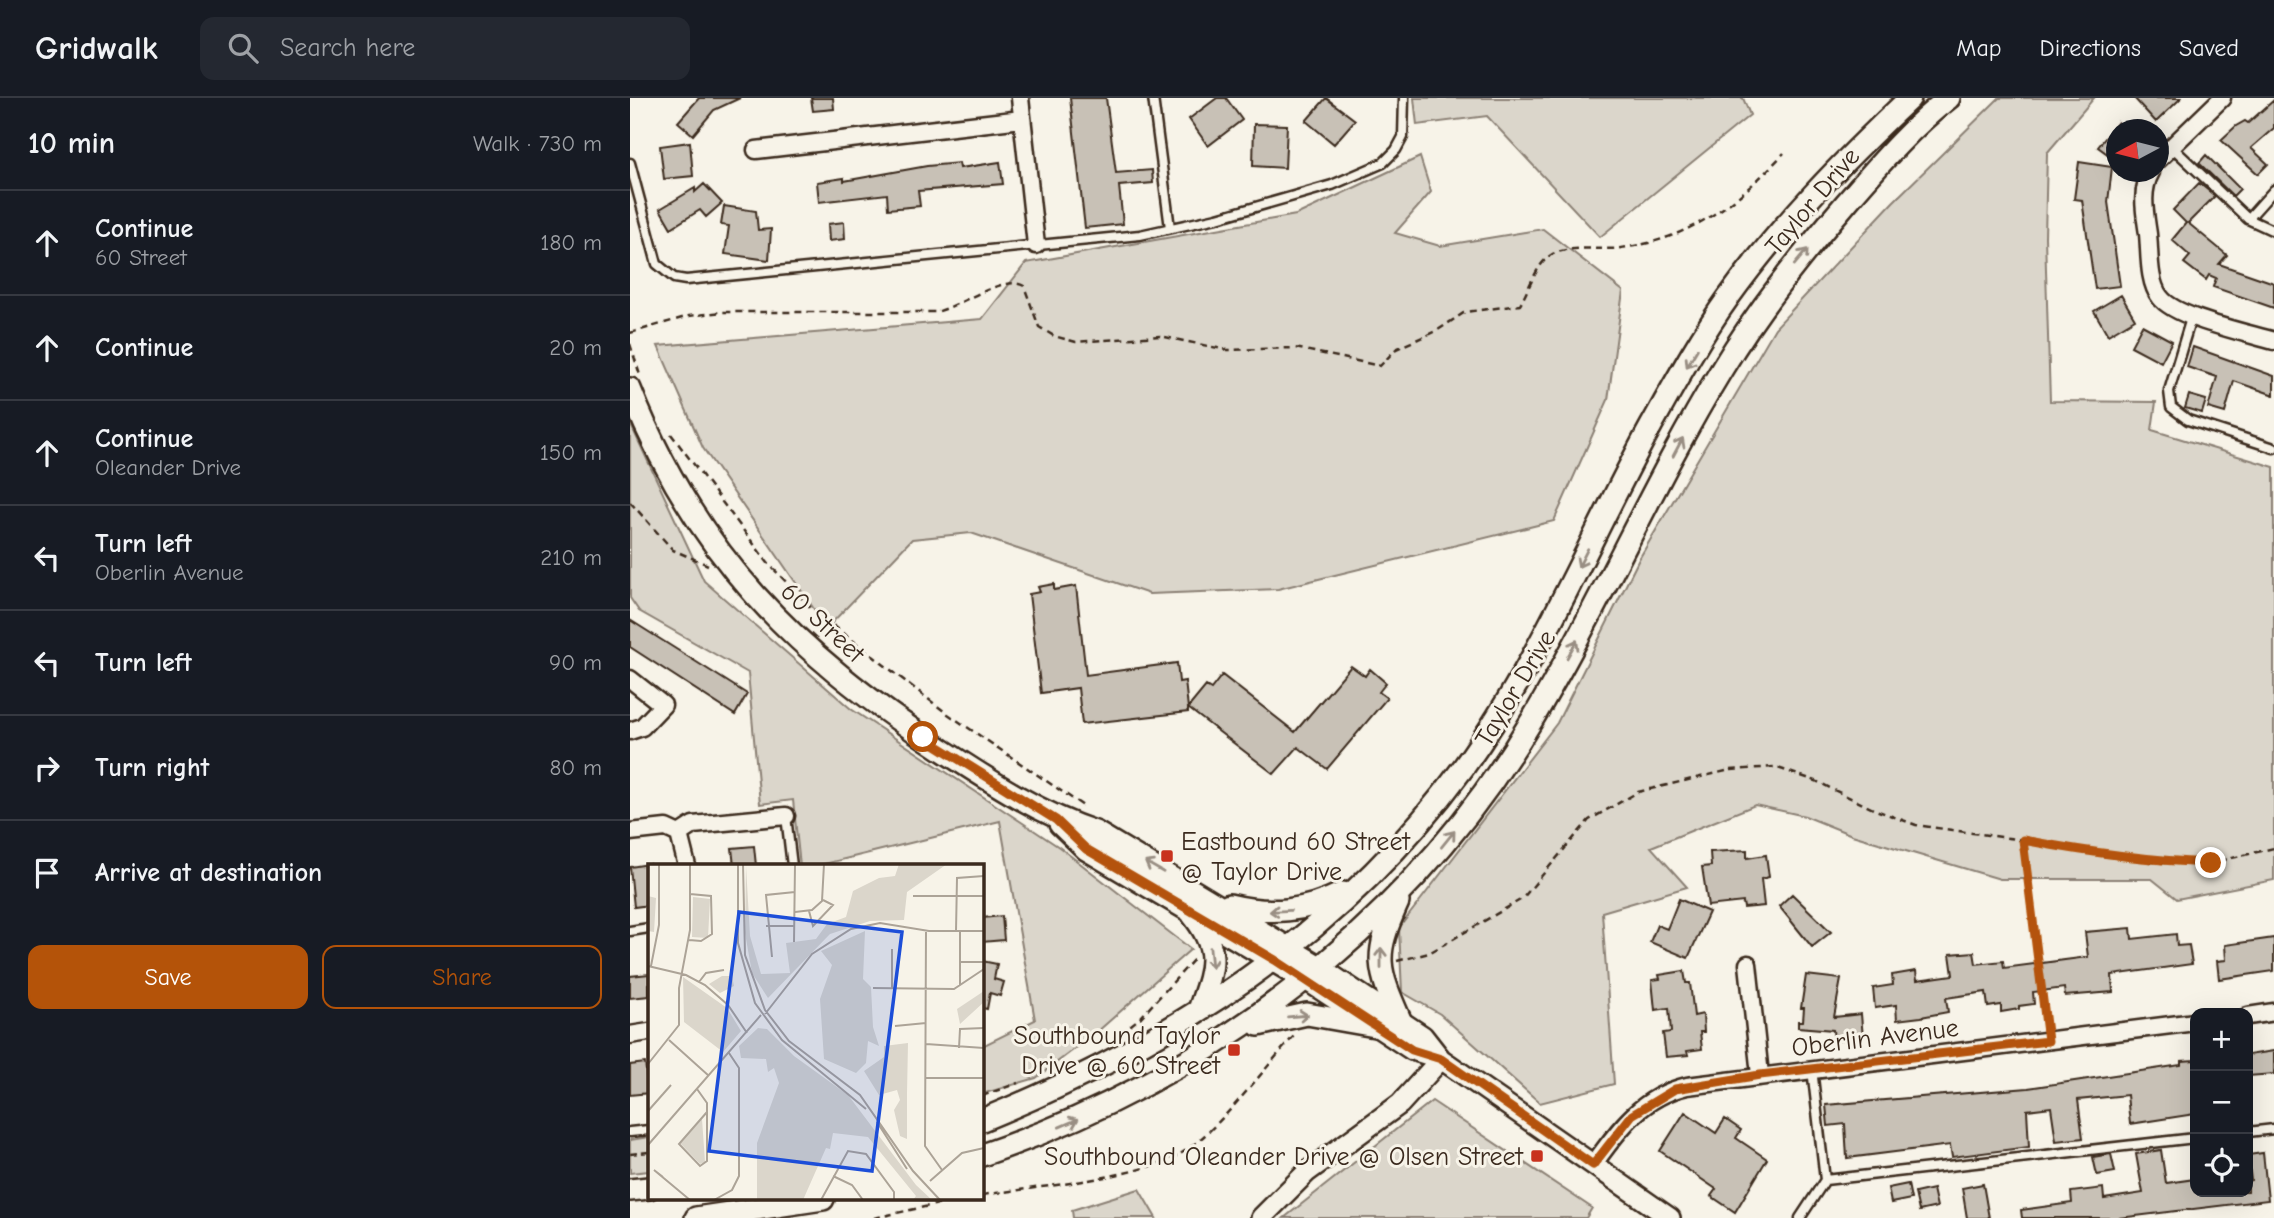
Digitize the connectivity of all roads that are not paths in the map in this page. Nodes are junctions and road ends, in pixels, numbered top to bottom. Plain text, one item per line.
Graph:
1 (1020, 98) edge
2 (1153, 98) edge
3 (1404, 98) edge
4 (1910, 98) edge
5 (1949, 98) edge
6 (2222, 98) edge
7 (1022, 119) junction
8 (2171, 146) joint
9 (756, 150) dead end
10 (630, 163) edge
11 (2146, 182) edge
12 (2274, 190) edge
13 (2248, 219) junction
14 (1170, 228) junction
15 (2274, 231) edge
16 (1037, 245) junction
17 (2192, 315) junction
18 (2274, 341) edge
19 (637, 386) edge
20 (2274, 447) edge
21 (630, 679) edge
22 (630, 731) edge
23 (786, 816) joint
24 (1056, 820) junction
25 (630, 832) edge
26 (680, 834) junction
27 (687, 864) edge
28 (792, 864) edge
29 (1367, 881) junction
30 (1403, 891) junction
31 (1213, 901) junction
32 (1188, 909) junction
33 (648, 928) edge
34 (630, 931) edge
35 (1282, 954) junction
36 (1748, 964) dead end
37 (1314, 974) junction
38 (1199, 1010) junction
39 (2274, 1012) edge
40 (2253, 1015) edge
41 (1401, 1022) junction
42 (2190, 1023) edge
43 (1375, 1026) junction
44 (648, 1032) edge
45 (1233, 1034) junction
46 (630, 1035) edge
47 (1441, 1059) junction
48 (1812, 1069) junction
49 (1760, 1075) junction
50 (984, 1119) edge
51 (2274, 1129) edge
52 (648, 1130) edge
53 (2253, 1131) edge
54 (630, 1132) edge
55 (2190, 1139) edge
56 (984, 1154) edge
57 (1593, 1165) junction
58 (1825, 1180) junction
59 (648, 1188) edge
60 (630, 1190) edge
61 (816, 1200) edge
62 (696, 1218) edge
63 (1261, 1218) edge
64 (1670, 1218) edge
65 (1800, 1218) edge

1 - 7 street
2 - 14 lane
3 - 14 lane
4 -> 29 main road, Taylor Drive
30 -> 5 main road, Taylor Drive
6 - 8 street
7 - 9 street
7 - 16 street
8 - 13 lane
10 - 16 lane
11 - 17 street
12 - 13 lane
13 - 15 lane
14 - 16 lane
17 - 18 street
17 - 20 lane
19 - 24 main road, 60 Street
21 - 22 street
23 - 26 street
23 - 28 lane
31 -> 24 main road, 60 Street
24 - 32 main road, 60 Street
25 - 26 street
26 - 27 street
29 -> 31 main road
29 - 35 main road, Taylor Drive
30 - 37 main road, Taylor Drive
41 -> 30 main road
31 - 35 main road, 60 Street
32 - 35 main road, 60 Street
32 -> 38 main road
33 - 34 lane
35 - 37 main road
35 - 38 main road, Taylor Drive
36 - 49 street
37 - 41 street
37 - 43 street
37 - 45 main road, Taylor Drive
38 - 50 main road, Taylor Drive
39 - 40 street
41 - 47 street
42 - 48 street, Oberlin Avenue
45 -> 43 main road
43 - 47 street
44 - 46 street
56 -> 45 main road, Taylor Drive
47 - 57 street
47 - 63 street
48 - 49 street, Oberlin Avenue
48 - 58 lane
49 - 57 street, Oberlin Avenue
51 - 53 lane
52 - 54 lane
55 - 58 lane
57 - 64 street
58 - 65 lane
59 - 60 main road
61 - 62 main road

